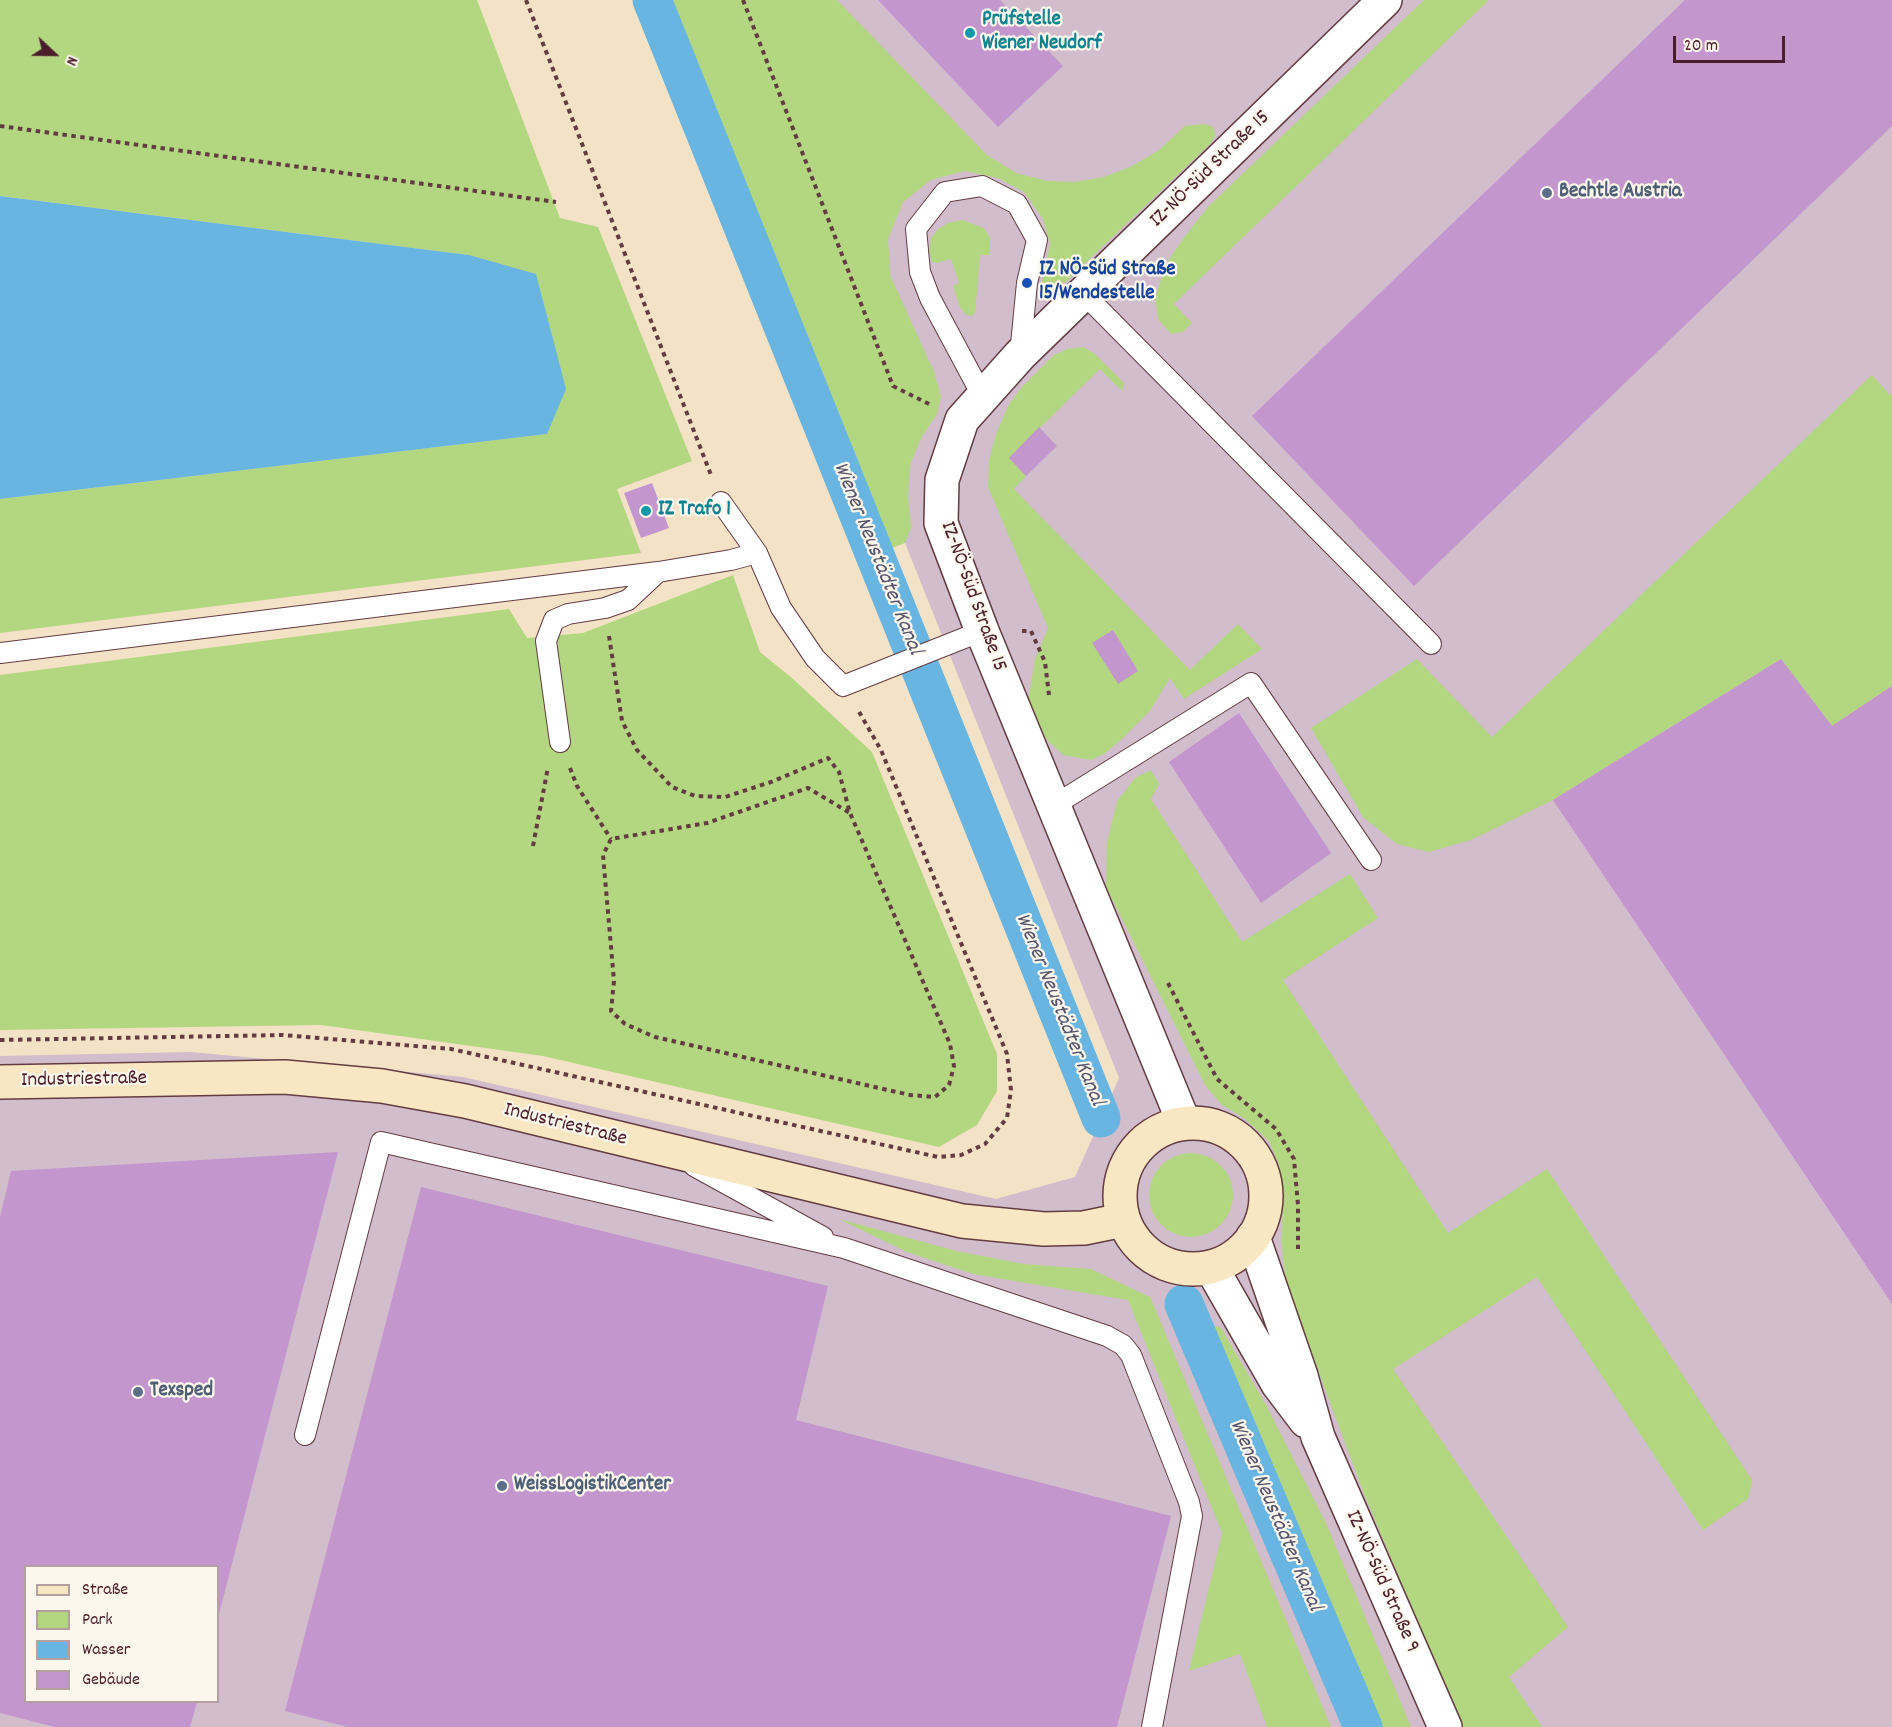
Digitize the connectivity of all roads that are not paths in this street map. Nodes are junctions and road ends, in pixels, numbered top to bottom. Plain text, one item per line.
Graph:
1 (1385, 0) edge
2 (1084, 294) junction
3 (1020, 355) junction
4 (972, 408) junction
5 (721, 502) road end
6 (757, 553) junction
7 (658, 572) junction
8 (982, 631) junction
9 (1431, 644) dead end
10 (0, 653) edge
11 (560, 742) road end
12 (1053, 806) junction
13 (1371, 860) dead end
14 (0, 1083) edge
15 (1184, 1123) junction
16 (665, 1150) junction
17 (1123, 1220) junction
18 (1253, 1237) junction
19 (844, 1248) junction
20 (1211, 1267) junction
21 (305, 1436) dead end
22 (1318, 1437) junction
23 (1152, 1727) edge
24 (1445, 1727) edge

1 - 2 street, IZ-NÖ-Süd Straße 15
2 - 3 street, IZ-NÖ-Süd Straße 15
2 - 9 lane
3 - 4 street, IZ-NÖ-Süd Straße 15
3 - 4 lane
4 - 8 street, IZ-NÖ-Süd Straße 15
5 - 6 lane
6 - 7 lane
6 - 8 lane
7 - 10 lane
7 - 11 lane
8 - 12 street, IZ-NÖ-Süd Straße 15
12 - 13 lane
12 - 15 street, IZ-NÖ-Süd Straße 15
14 - 16 street, Industriestraße
15 - 17 street
15 - 18 street
16 - 17 street, Industriestraße
16 - 19 lane
17 - 20 street
18 - 20 street
18 - 22 street, IZ-NÖ-Süd Straße 9
19 - 21 lane
19 - 23 lane
20 - 22 street, IZ-NÖ-Süd Straße 9
22 - 24 street, IZ-NÖ-Süd Straße 9

